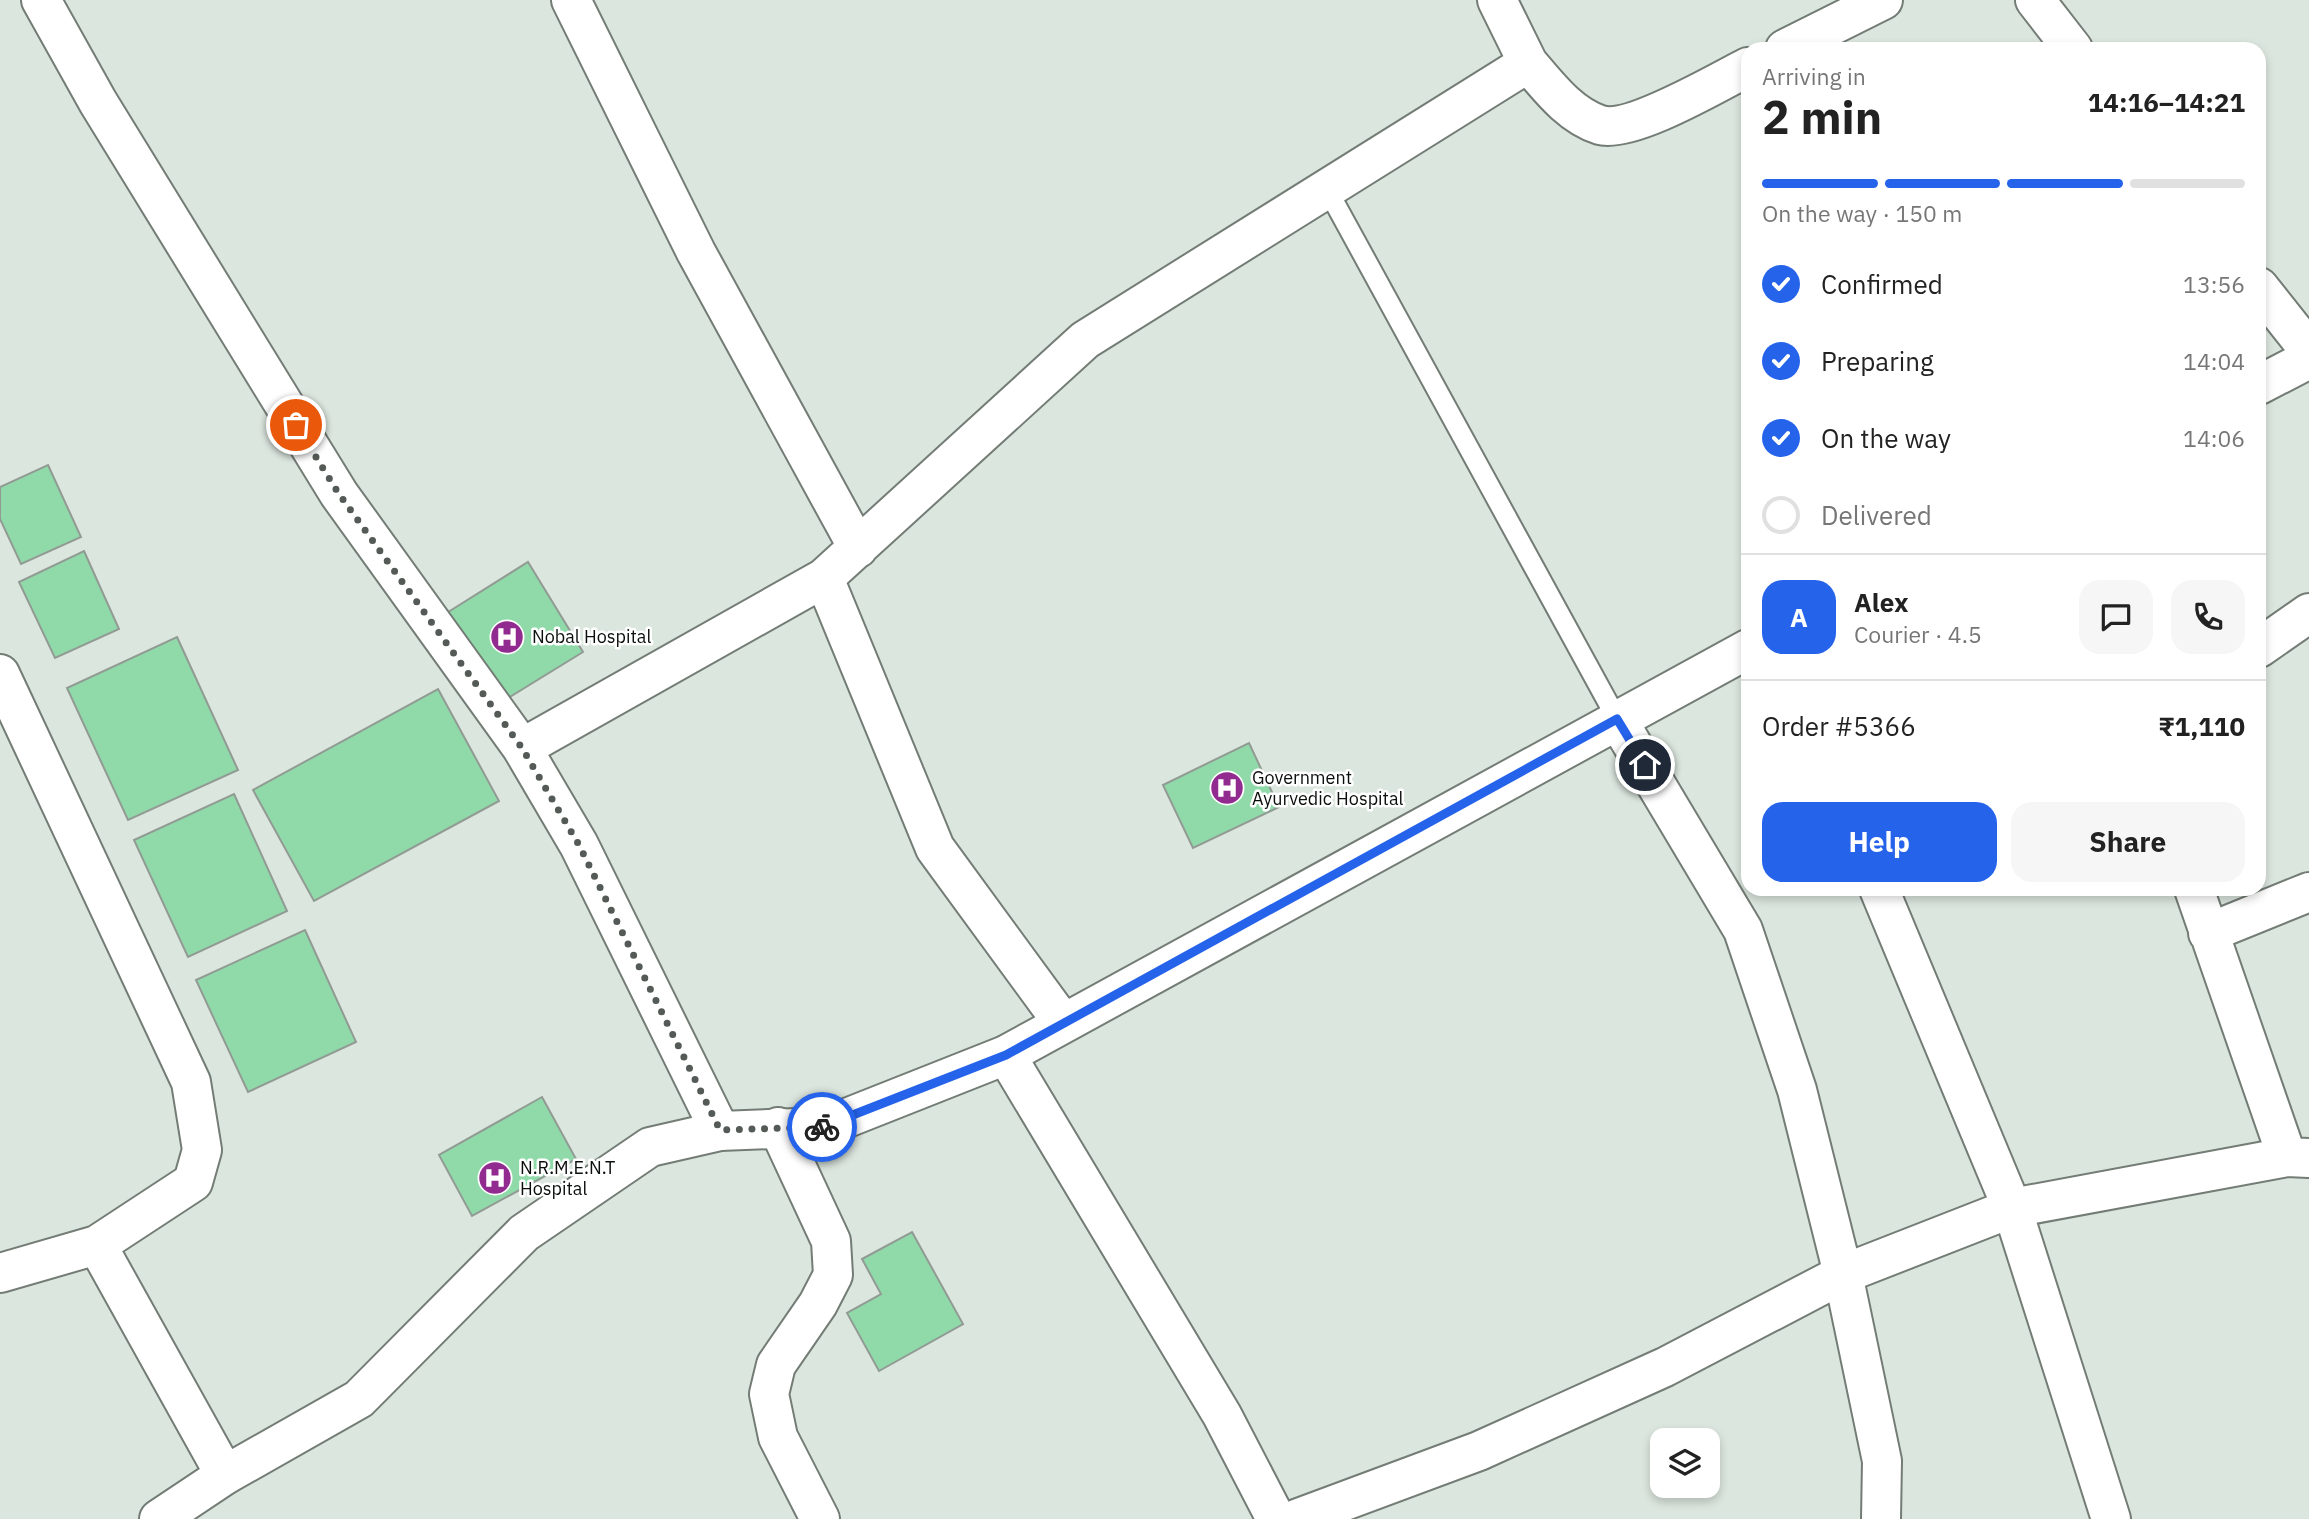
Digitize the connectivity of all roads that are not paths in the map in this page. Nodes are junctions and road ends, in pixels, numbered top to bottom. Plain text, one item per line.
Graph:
1 (41, 0) edge
2 (572, 0) edge
3 (1497, 0) edge
4 (1883, 0) edge
5 (2035, 0) edge
6 (1799, 42) edge
7 (2068, 42) edge
8 (1528, 63) junction
9 (1741, 70) edge
10 (1327, 189) junction
11 (2266, 296) edge
12 (2309, 350) edge
13 (2309, 359) edge
14 (2266, 381) edge
15 (858, 548) junction
16 (824, 578) junction
17 (2309, 613) edge
18 (2266, 643) edge
19 (1741, 653) edge
20 (0, 674) edge
21 (1617, 719) junction
22 (522, 748) junction
23 (2309, 892) edge
24 (1882, 896) edge
25 (2195, 896) edge
26 (2208, 933) junction
27 (1063, 1023) junction
28 (1006, 1055) junction
29 (778, 1127) junction
30 (720, 1130) junction
31 (2298, 1158) edge
32 (2012, 1209) junction
33 (97, 1245) junction
34 (0, 1273) edge
35 (1843, 1274) junction
36 (225, 1475) junction
37 (159, 1519) edge
38 (820, 1519) edge
39 (1276, 1519) edge
40 (1296, 1519) edge
41 (1881, 1519) edge
42 (2111, 1519) edge

1 - 22 street
2 - 15 street
3 - 8 street
4 - 6 street
5 - 7 street
8 - 9 street
8 - 10 street
10 - 15 street
10 - 21 lane
11 - 12 street
13 - 14 street
15 - 16 street
16 - 22 street
16 - 27 street
17 - 18 street
19 - 21 street
20 - 33 street
21 - 27 street
21 - 35 street
22 - 30 street
23 - 26 street
24 - 32 street
25 - 26 street
26 - 31 street
27 - 28 street
28 - 29 street
28 - 39 street
29 - 30 street
29 - 38 street
30 - 36 street
31 - 32 street
32 - 35 street
32 - 42 street
33 - 34 street
33 - 36 street
35 - 40 street
35 - 41 street
36 - 37 street

